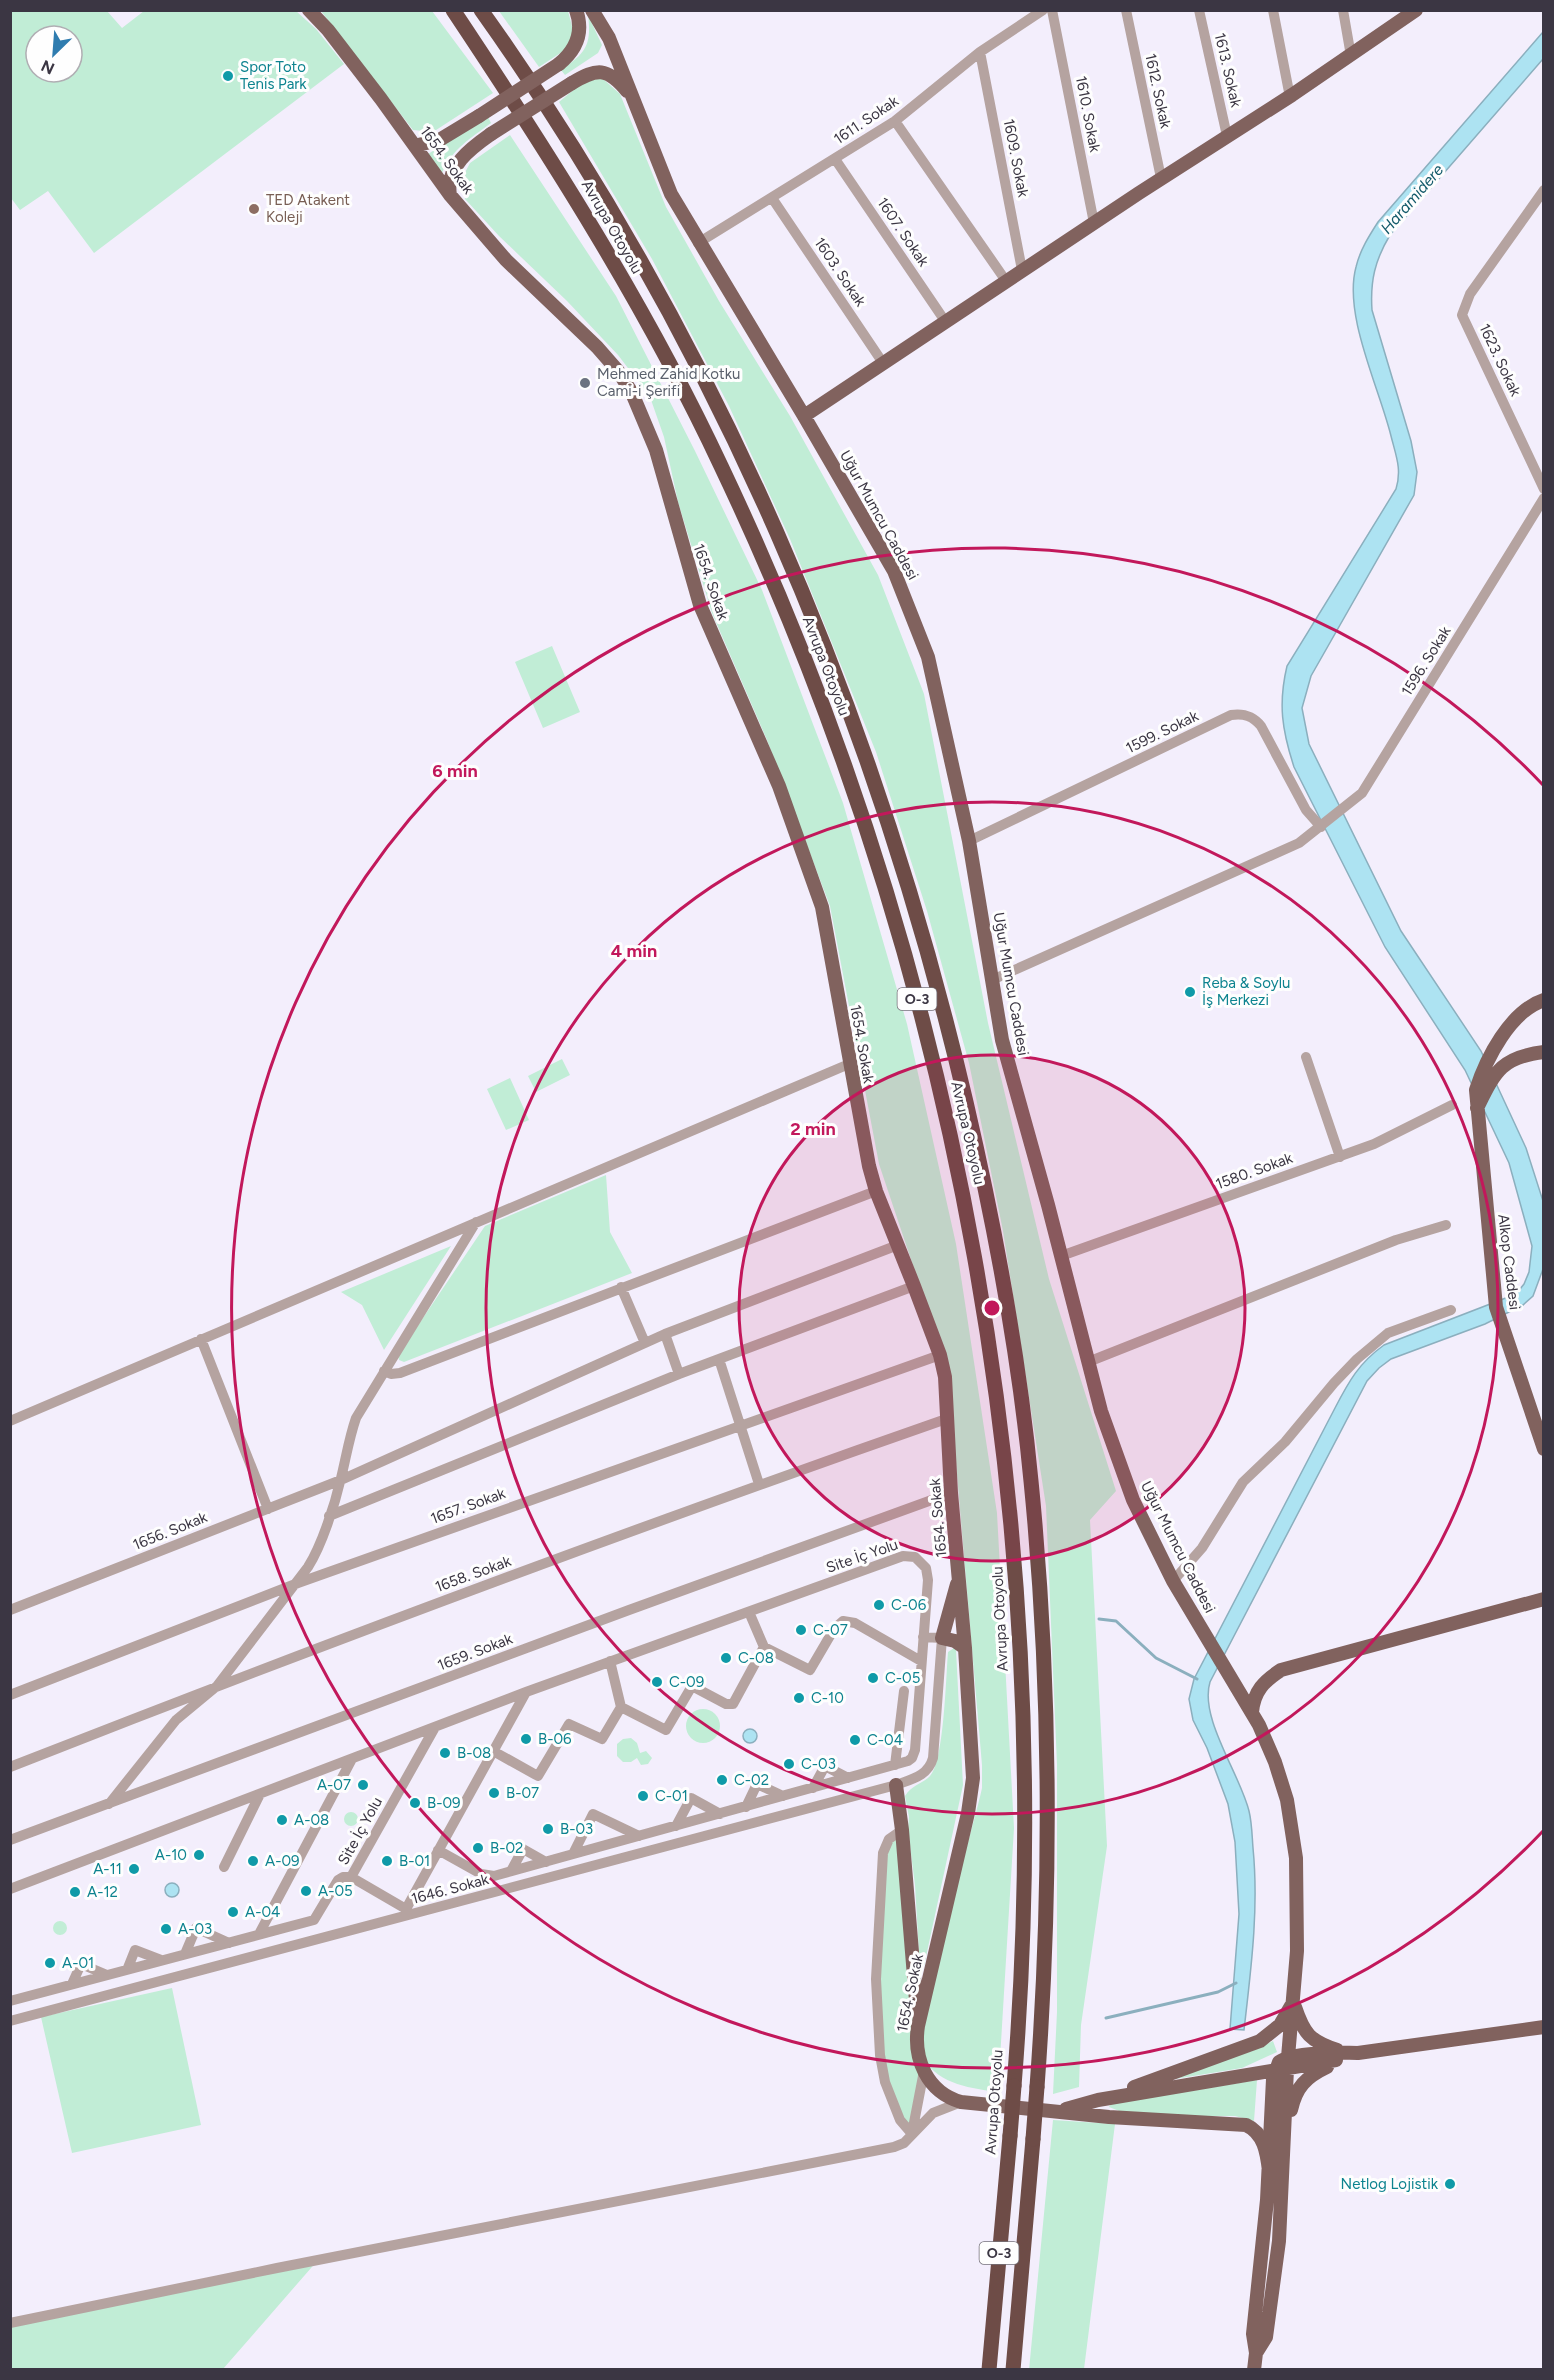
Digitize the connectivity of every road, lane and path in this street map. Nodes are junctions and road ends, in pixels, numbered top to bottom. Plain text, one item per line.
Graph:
1 (309, 10) edge
2 (453, 10) edge
3 (481, 10) edge
4 (576, 10) edge
5 (592, 10) edge
6 (1043, 10) edge
7 (1052, 10) edge
8 (1126, 10) edge
9 (1199, 10) edge
10 (1273, 10) edge
11 (1343, 10) edge
12 (1416, 10) edge
13 (980, 52) junction
14 (1351, 56) junction
15 (632, 97) junction
16 (1290, 97) junction
17 (895, 121) junction
18 (1227, 136) junction
19 (415, 146) junction
20 (835, 159) junction
21 (1161, 178) junction
22 (1544, 190) edge
23 (450, 195) junction
24 (772, 198) junction
25 (1094, 223) junction
26 (698, 243) junction
27 (1022, 270) junction
28 (1006, 281) junction
29 (945, 321) junction
30 (883, 363) junction
31 (804, 416) junction
32 (1544, 489) edge
33 (1544, 498) edge
34 (1321, 827) junction
35 (969, 841) junction
36 (992, 980) junction
37 (1544, 1000) edge
38 (1544, 1052) edge
39 (1306, 1057) dead end
40 (849, 1064) junction
41 (1452, 1106) dead end
42 (1477, 1108) junction
43 (1340, 1157) junction
44 (876, 1191) junction
45 (477, 1221) junction
46 (1446, 1226) dead end
47 (898, 1245) junction
48 (1061, 1256) junction
49 (914, 1286) junction
50 (621, 1287) junction
51 (1451, 1310) dead end
52 (665, 1334) junction
53 (201, 1339) junction
54 (645, 1343) junction
55 (940, 1355) junction
56 (719, 1359) junction
57 (1088, 1362) junction
58 (384, 1371) junction
59 (679, 1374) junction
60 (949, 1418) junction
61 (10, 1421) edge
62 (1534, 1423) junction
63 (740, 1425) junction
64 (1544, 1435) edge
65 (1544, 1449) edge
66 (341, 1480) junction
67 (759, 1484) junction
68 (951, 1493) junction
69 (268, 1509) junction
70 (328, 1516) junction
71 (960, 1576) junction
72 (1173, 1581) junction
73 (298, 1583) junction
74 (1544, 1599) edge
75 (10, 1610) edge
76 (749, 1612) junction
77 (925, 1620) junction
78 (946, 1621) junction
79 (923, 1636) junction
80 (942, 1638) junction
81 (764, 1647) junction
82 (965, 1648) junction
83 (610, 1661) junction
84 (921, 1662) junction
85 (217, 1686) junction
86 (904, 1691) dead end
87 (526, 1692) junction
88 (10, 1695) edge
89 (621, 1707) junction
90 (1252, 1712) junction
91 (434, 1728) junction
92 (493, 1751) junction
93 (352, 1759) junction
94 (895, 1765) junction
95 (10, 1767) edge
96 (848, 1778) junction
97 (897, 1785) junction
98 (813, 1788) junction
99 (260, 1794) junction
100 (783, 1796) junction
101 (108, 1806) junction
102 (746, 1807) junction
103 (720, 1814) junction
104 (676, 1826) junction
105 (902, 1830) junction
106 (639, 1836) junction
107 (10, 1840) edge
108 (438, 1850) junction
109 (573, 1854) junction
110 (546, 1862) junction
111 (224, 1867) dead end
112 (511, 1871) junction
113 (351, 1877) junction
114 (10, 1888) edge
115 (407, 1913) junction
116 (260, 1934) junction
117 (229, 1942) junction
118 (185, 1954) junction
119 (161, 1961) junction
120 (127, 1970) junction
121 (107, 1975) junction
122 (72, 1984) junction
123 (10, 2001) edge
124 (1293, 2002) junction
125 (10, 2021) edge
126 (918, 2026) junction
127 (1544, 2027) edge
128 (1342, 2055) junction
129 (1283, 2065) junction
130 (924, 2072) junction
131 (1098, 2100) junction
132 (961, 2102) junction
133 (1054, 2112) junction
134 (1285, 2132) junction
135 (912, 2134) junction
136 (1269, 2170) junction
137 (10, 2323) edge
138 (1256, 2353) junction
139 (989, 2370) edge
140 (1013, 2370) edge
141 (1254, 2370) edge

1 - 19 main road, 1654. Sokak
2 - 139 highway, Avrupa Otoyolu / O-3, bridge
3 - 140 highway, Avrupa Otoyolu / O-3, bridge
4 - 19 main road, bridge
5 - 15 main road, Uğur Mumcu Caddesi
6 - 13 street, 1611. Sokak
7 - 25 street, 1610. Sokak
8 - 21 street, 1612. Sokak
9 - 18 street, 1613. Sokak
10 - 16 street
11 - 14 street
12 - 14 main road
13 - 17 street, 1611. Sokak
13 - 27 street, 1609. Sokak
14 - 16 main road
15 - 23 main road, bridge
15 - 26 main road, Uğur Mumcu Caddesi
16 - 18 main road
17 - 20 street, 1611. Sokak
17 - 28 street
18 - 21 main road
19 - 23 main road, 1654. Sokak
20 - 24 street, 1611. Sokak
20 - 29 street, 1607. Sokak
21 - 25 main road
22 - 32 street, 1623. Sokak
23 - 40 main road, 1654. Sokak
24 - 26 street, 1611. Sokak
24 - 30 street, 1603. Sokak
25 - 27 main road
26 - 31 main road, Uğur Mumcu Caddesi
27 - 28 main road
28 - 29 main road
29 - 30 main road
30 - 31 main road
31 - 35 main road, Uğur Mumcu Caddesi
33 - 34 street, 1596. Sokak
34 - 35 street, 1599. Sokak
34 - 36 street, 1596. Sokak
35 - 36 main road, Uğur Mumcu Caddesi
36 - 48 main road, Uğur Mumcu Caddesi
37 - 42 main road, Alkop Caddesi
38 - 42 main road
39 - 43 street
40 - 44 main road, 1654. Sokak
40 - 45 street
41 - 43 street, 1580. Sokak
42 - 62 main road, Alkop Caddesi
43 - 48 street, 1580. Sokak
44 - 47 main road, 1654. Sokak
44 - 50 street
45 - 53 street
45 - 58 street
46 - 57 street
47 - 49 main road, 1654. Sokak
47 - 52 street, 1656. Sokak
48 - 57 main road, Uğur Mumcu Caddesi
49 - 55 main road, 1654. Sokak
49 - 56 street
50 - 54 street
50 - 58 street
51 - 72 street
52 - 54 street, 1656. Sokak
52 - 59 street
53 - 61 street
53 - 69 street
54 - 66 street, 1656. Sokak
55 - 60 main road, 1654. Sokak
55 - 63 street, 1657. Sokak
56 - 59 street
56 - 63 street
57 - 72 main road, Uğur Mumcu Caddesi
58 - 66 street
59 - 70 street
60 - 67 street, 1658. Sokak
60 - 68 main road, 1654. Sokak
62 - 64 main road
62 - 65 main road, Alkop Caddesi
63 - 67 street
63 - 73 street, 1657. Sokak
66 - 69 street, 1656. Sokak
66 - 70 street
67 - 85 street, 1658. Sokak
68 - 71 main road, 1654. Sokak
68 - 101 street, 1659. Sokak
69 - 75 street, 1656. Sokak
70 - 73 street
71 - 78 main road
71 - 82 main road, 1654. Sokak
72 - 90 main road, Uğur Mumcu Caddesi
73 - 85 street
73 - 88 street, 1657. Sokak
74 - 90 main road
76 - 77 street, Site İç Yolu
76 - 81 street
76 - 83 street, Site İç Yolu
77 - 78 street
77 - 79 street, Site İç Yolu
78 - 80 main road
79 - 80 street
79 - 84 street, Site İç Yolu
80 - 82 main road
80 - 97 street, 1646. Sokak
81 - 84 street
81 - 89 street
82 - 126 main road, 1654. Sokak
83 - 87 street, Site İç Yolu
83 - 89 street
84 - 94 street, Site İç Yolu
85 - 95 street, 1658. Sokak
85 - 101 street
86 - 94 street
87 - 91 street, Site İç Yolu
87 - 92 street
89 - 92 street
90 - 124 main road, Uğur Mumcu Caddesi
91 - 93 street, Site İç Yolu
91 - 113 street, Site İç Yolu
92 - 108 street
93 - 99 street, Site İç Yolu
93 - 116 street
94 - 96 street, Site İç Yolu
96 - 98 street, Site İç Yolu
96 - 98 street
97 - 105 main road
97 - 115 street, 1646. Sokak
98 - 100 street, Site İç Yolu
99 - 111 street
99 - 114 street, Site İç Yolu
100 - 102 street, Site İç Yolu
100 - 102 street
101 - 107 street, 1659. Sokak
102 - 103 street, Site İç Yolu
103 - 104 street, Site İç Yolu
103 - 104 street
104 - 106 street, Site İç Yolu
105 - 126 main road
105 - 135 street
106 - 109 street, Site İç Yolu
106 - 109 street
108 - 112 street, Site İç Yolu
108 - 115 street
109 - 110 street, Site İç Yolu
110 - 112 street, Site İç Yolu
110 - 112 street
113 - 115 street
113 - 116 street, Site İç Yolu
115 - 125 street, 1646. Sokak
116 - 117 street, Site İç Yolu
117 - 118 street, Site İç Yolu
117 - 118 street
118 - 119 street, Site İç Yolu
119 - 120 street, Site İç Yolu
119 - 120 street
120 - 121 street, Site İç Yolu
121 - 122 street, Site İç Yolu
121 - 122 street
122 - 123 street, Site İç Yolu
124 - 128 main road
124 - 129 main road, Uğur Mumcu Caddesi
124 - 131 main road
126 - 130 main road, 1654. Sokak
127 - 128 main road
128 - 129 main road, 1654. Sokak
128 - 134 main road
129 - 131 main road, 1654. Sokak
129 - 134 main road
129 - 136 main road
130 - 132 main road, 1654. Sokak
130 - 135 street
131 - 133 main road, 1654. Sokak
132 - 133 main road, 1654. Sokak
132 - 135 street
133 - 136 main road, 1654. Sokak
134 - 138 main road
135 - 137 street
136 - 138 main road
138 - 141 main road

